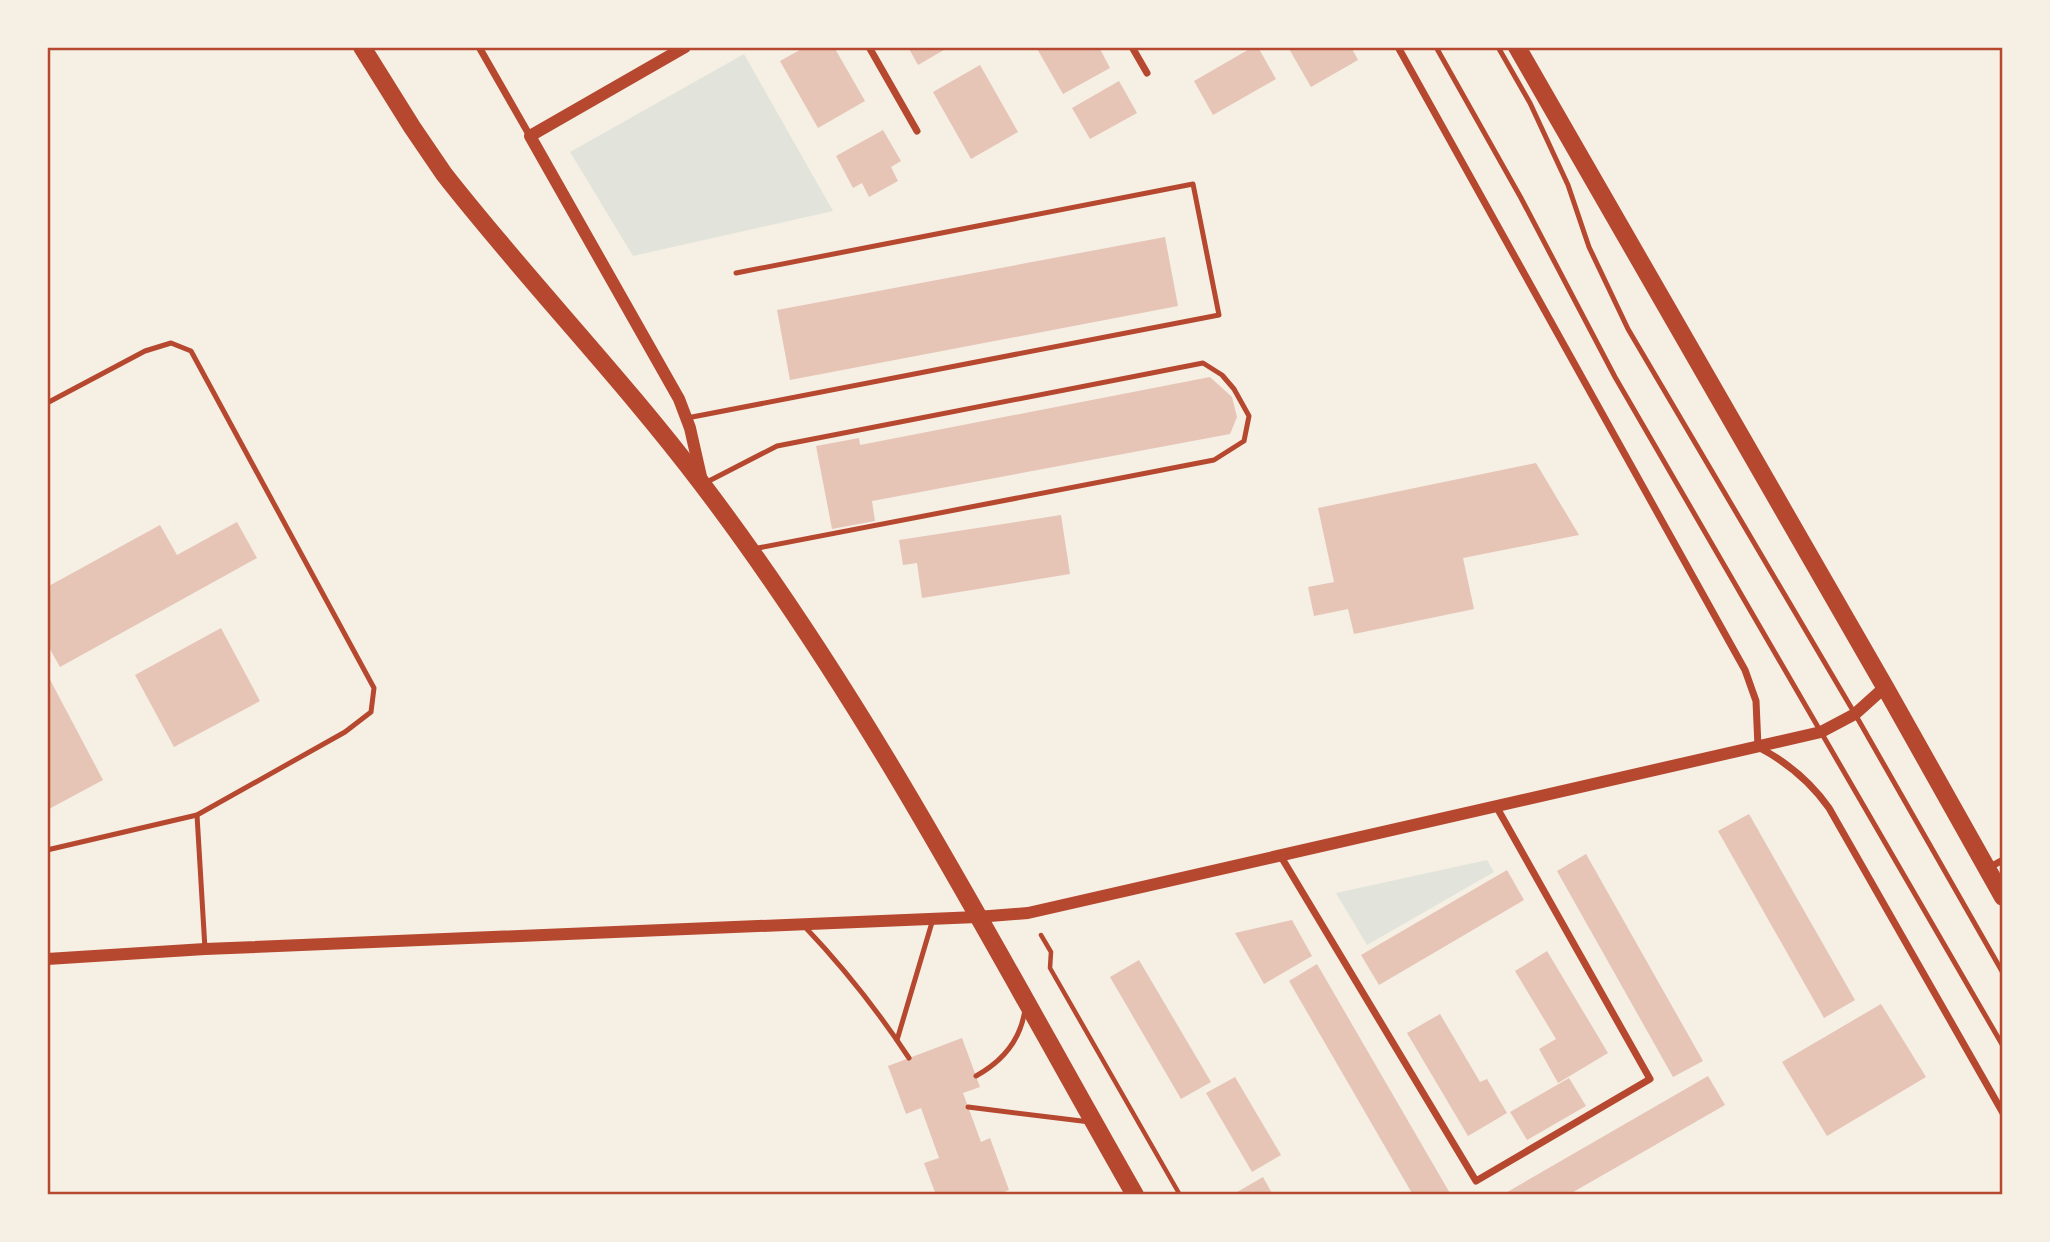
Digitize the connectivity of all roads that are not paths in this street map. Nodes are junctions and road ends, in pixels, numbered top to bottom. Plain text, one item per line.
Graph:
1 (362, 47) edge
2 (479, 47) edge
3 (685, 47) edge
4 (869, 47) edge
5 (1132, 47) edge
6 (1398, 47) edge
7 (1436, 47) edge
8 (1498, 47) edge
9 (1517, 47) edge
10 (1147, 73) dead end
11 (917, 131) dead end
12 (530, 136) junction
13 (736, 273) dead end
14 (47, 403) edge
15 (687, 418) junction
16 (702, 484) junction
17 (749, 550) junction
18 (1885, 687) junction
19 (1855, 713) junction
20 (1821, 732) junction
21 (1758, 747) junction
22 (1496, 806) junction
23 (197, 815) junction
24 (47, 850) edge
25 (1280, 855) junction
26 (2003, 860) edge
27 (1986, 869) junction
28 (2003, 897) edge
29 (977, 917) junction
30 (933, 919) junction
31 (801, 923) junction
32 (205, 948) junction
33 (47, 959) edge
34 (2003, 973) edge
35 (1026, 1003) junction
36 (897, 1040) junction
37 (2003, 1046) edge
38 (909, 1058) dead end
39 (976, 1076) dead end
40 (968, 1107) dead end
41 (2003, 1113) edge
42 (1093, 1122) junction
43 (1135, 1195) edge

1 - 16 main road
2 - 12 street
3 - 12 street
4 - 11 street
5 - 10 street
6 - 21 street
7 - 20 lane
8 - 19 lane
9 - 18 main road
12 - 15 street
13 - 15 lane
14 - 23 lane
15 - 16 street
16 - 17 main road
16 - 17 lane
17 - 29 main road
18 - 19 street
18 - 27 main road
19 - 20 street
19 - 34 lane
20 - 21 street
20 - 37 lane
21 - 22 street
21 - 41 street
22 - 25 street
22 - 25 street
23 - 24 lane
23 - 32 lane
25 - 29 street
26 - 27 street
27 - 28 main road
29 - 30 street
29 - 35 main road
30 - 31 street
30 - 36 lane
31 - 32 street
31 - 36 lane
32 - 33 street
35 - 39 lane
35 - 42 main road
36 - 38 lane
40 - 42 lane
42 - 43 main road

